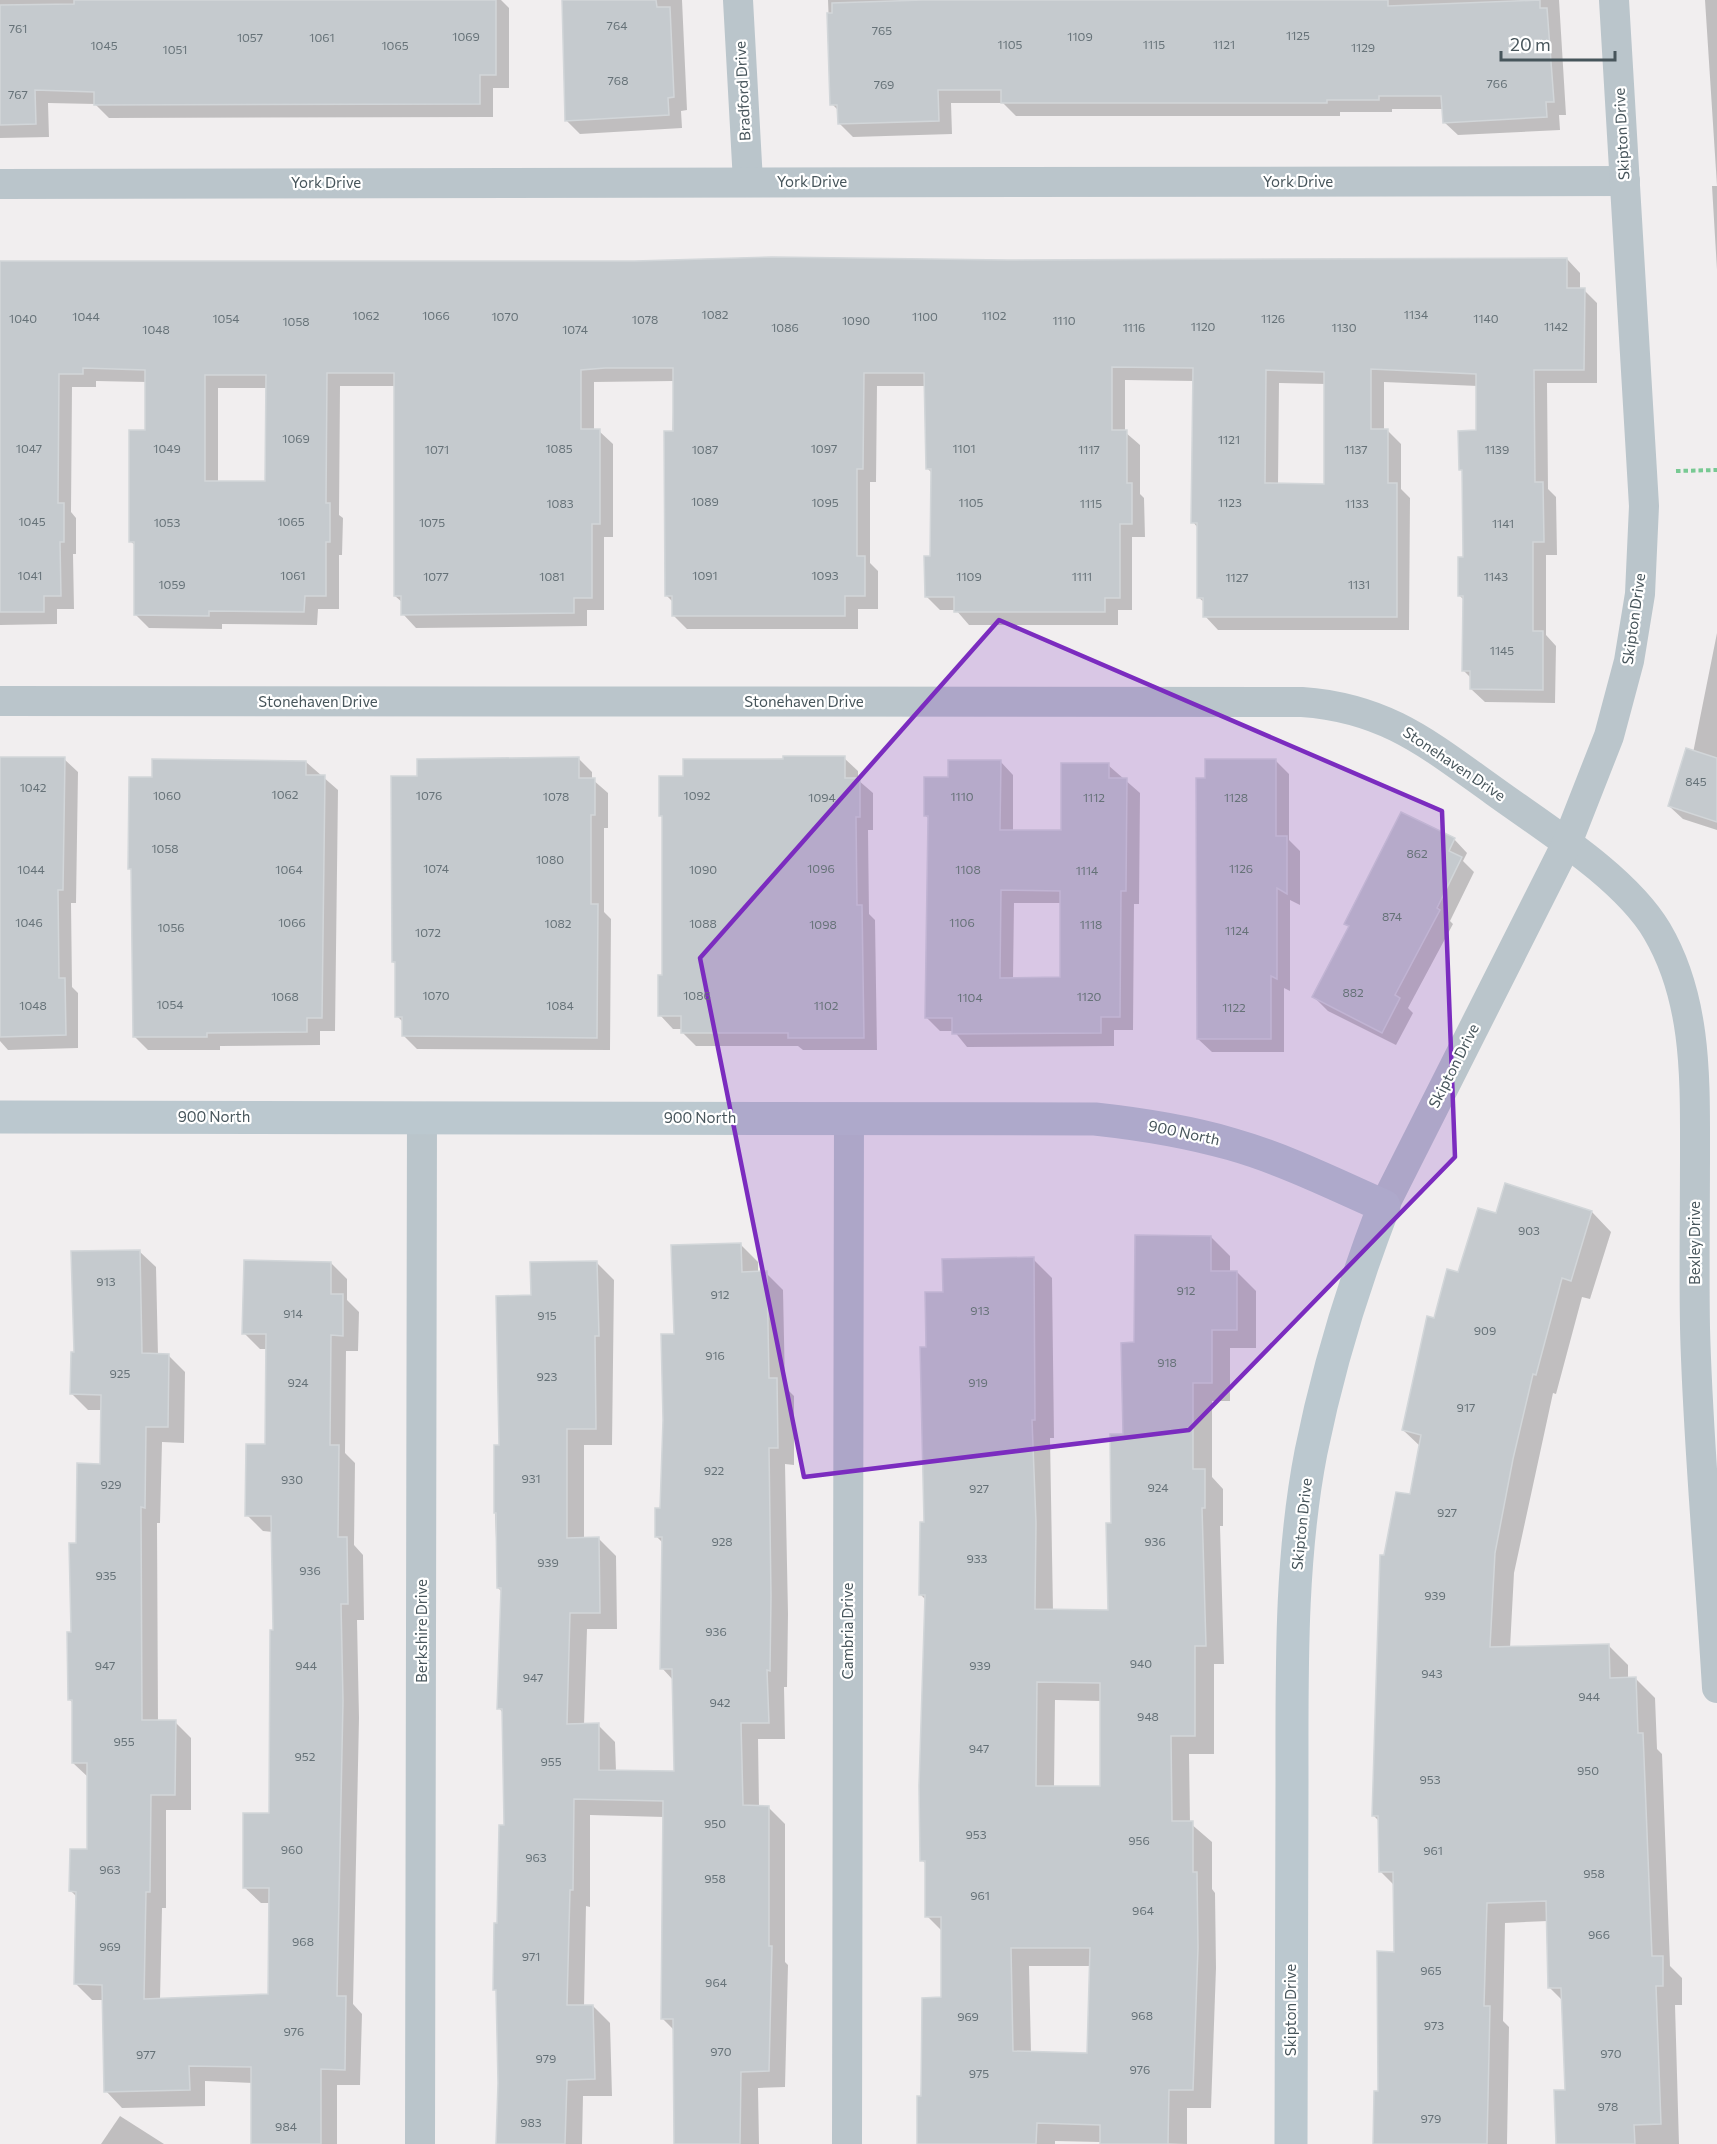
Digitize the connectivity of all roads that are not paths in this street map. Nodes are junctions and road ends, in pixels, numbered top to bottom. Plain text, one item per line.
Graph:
1 (738, 0) edge
2 (1614, 0) edge
3 (1625, 181) junction
4 (748, 182) junction
5 (0, 183) edge
6 (0, 701) edge
7 (1567, 843) junction
8 (0, 1117) edge
9 (422, 1117) junction
10 (849, 1118) junction
11 (1384, 1206) junction
12 (1717, 1688) edge
13 (420, 2144) edge
14 (848, 2144) edge
15 (1291, 2144) edge

1 - 4 street, Bradford Drive
2 - 3 street, Skipton Drive
3 - 4 street, York Drive
3 - 7 street, Skipton Drive
4 - 5 street, York Drive
6 - 7 street, Stonehaven Drive
7 - 11 street, Skipton Drive
7 - 12 street, Bexley Drive
8 - 9 street, 900 North
9 - 10 street, 900 North
9 - 13 street, Berkshire Drive
10 - 11 street, 900 North
10 - 14 street, Cambria Drive
11 - 15 street, Skipton Drive

